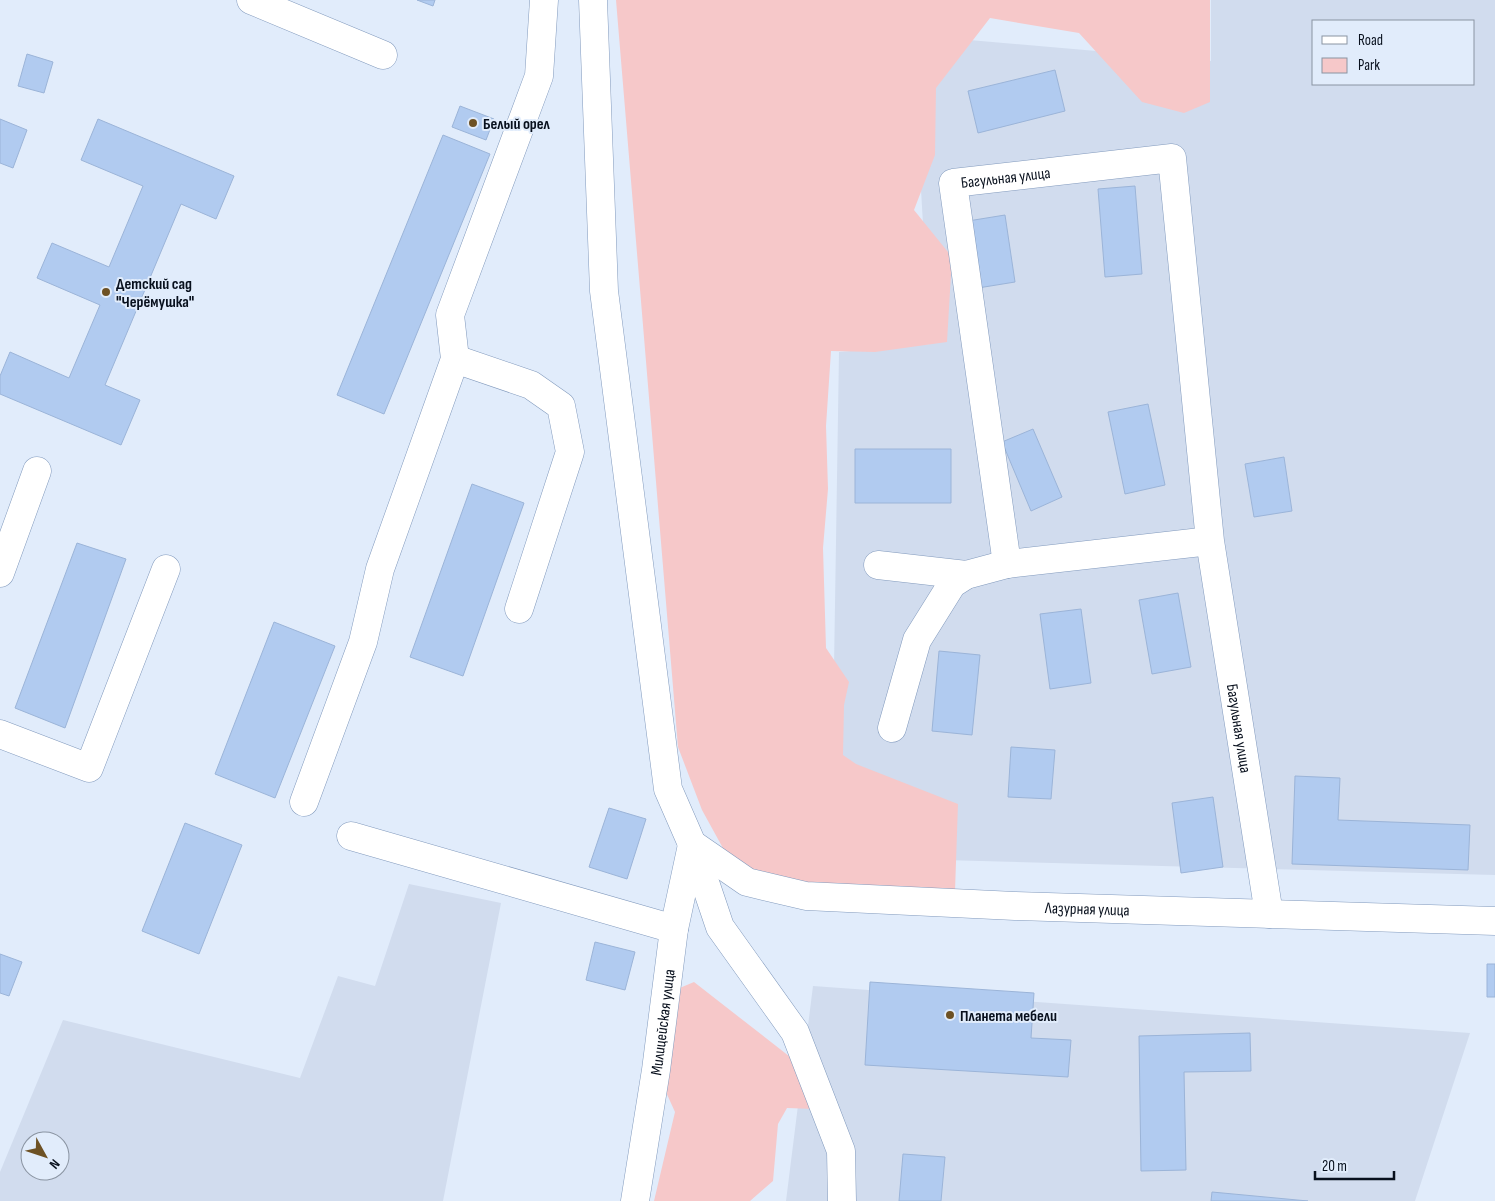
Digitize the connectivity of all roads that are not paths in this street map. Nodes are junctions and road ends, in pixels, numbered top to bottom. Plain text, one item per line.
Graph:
1 (251, 0) edge
2 (544, 0) edge
3 (593, 0) edge
4 (383, 54) dead end
5 (455, 359) junction
6 (37, 471) dead end
7 (1210, 541) junction
8 (1007, 564) junction
9 (878, 565) dead end
10 (166, 569) dead end
11 (0, 573) edge
12 (966, 574) junction
13 (519, 609) dead end
14 (892, 728) dead end
15 (0, 734) edge
16 (304, 802) dead end
17 (351, 836) dead end
18 (692, 844) junction
19 (1269, 914) junction
20 (1495, 921) edge
21 (674, 929) junction
22 (635, 1201) edge
23 (842, 1201) edge

1 - 4 street
2 - 5 street
3 - 18 street
5 - 13 street
5 - 16 street
6 - 11 street
7 - 8 street
7 - 8 street, Багульная улица
7 - 19 street, Багульная улица
8 - 12 street
9 - 12 street
10 - 15 street
12 - 14 street
17 - 21 street
18 - 19 street, Лазурная улица
18 - 21 street, Милицейская улица
18 - 23 street
19 - 20 street, Лазурная улица
21 - 22 street, Милицейская улица

